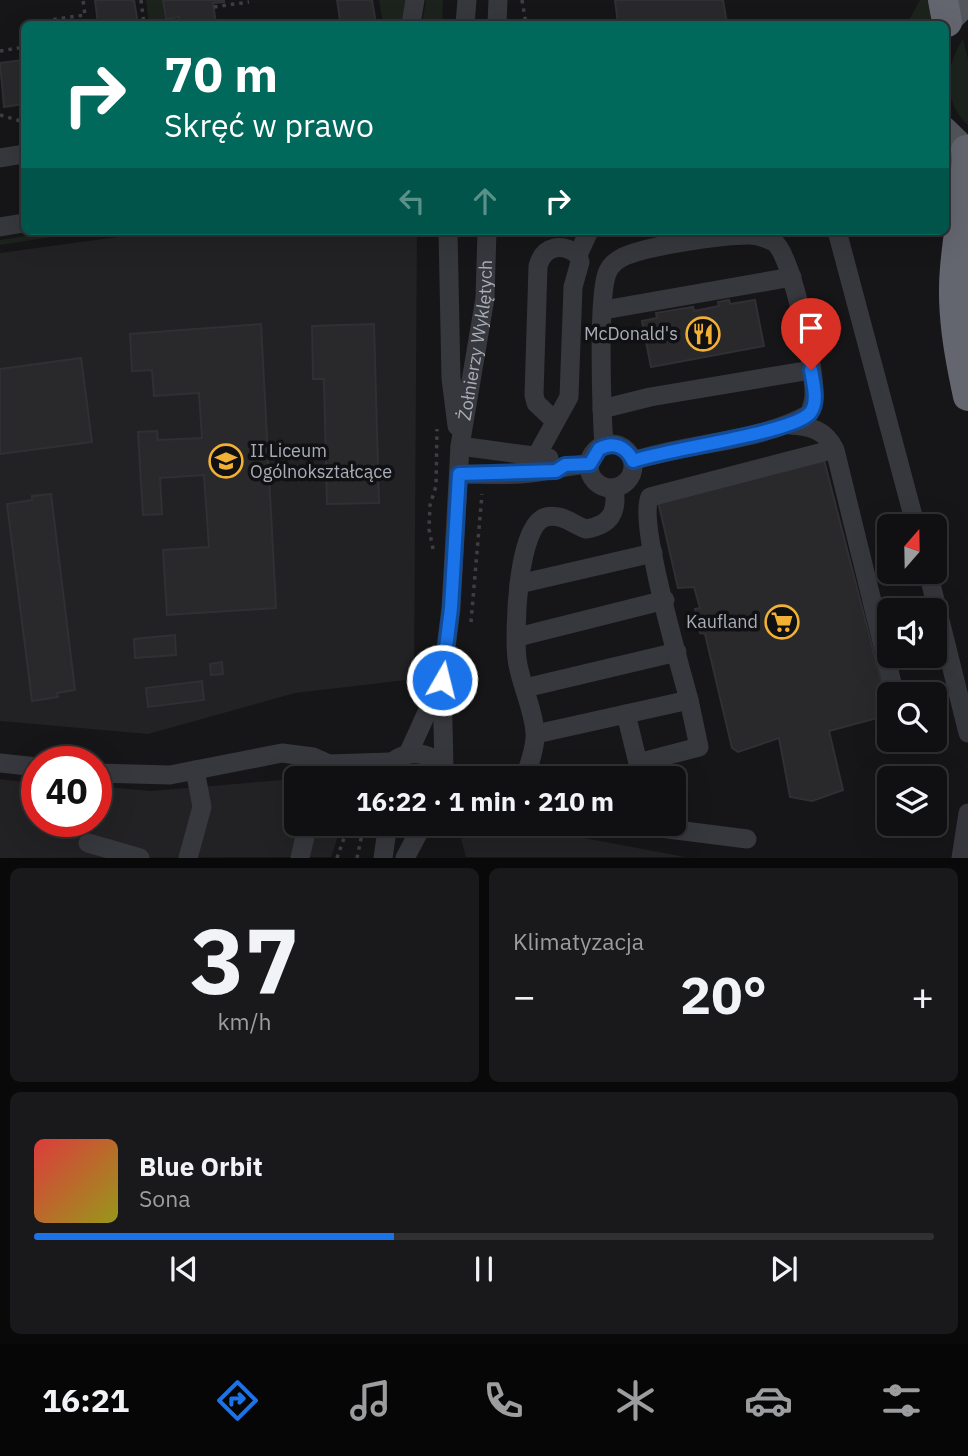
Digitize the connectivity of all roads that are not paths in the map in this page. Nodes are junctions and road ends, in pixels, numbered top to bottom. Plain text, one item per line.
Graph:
1 (415, 0) edge
2 (467, 0) edge
3 (498, 0) edge
4 (412, 21) edge
5 (465, 21) edge
6 (497, 21) edge
7 (949, 133) edge
8 (967, 151) edge
9 (21, 154) edge
10 (0, 158) edge
11 (21, 224) edge
12 (0, 227) edge
13 (448, 235) edge
14 (487, 235) edge
15 (587, 235) edge
16 (838, 235) edge
17 (578, 255) junction
18 (792, 277) junction
19 (604, 310) junction
20 (811, 370) junction
21 (815, 393) junction
22 (968, 396) edge
23 (602, 409) junction
24 (555, 421) junction
25 (790, 425) junction
26 (460, 446) junction
27 (604, 446) junction
28 (833, 446) junction
29 (537, 455) junction
30 (633, 461) junction
31 (590, 464) junction
32 (565, 465) junction
33 (459, 474) junction
34 (614, 488) junction
35 (913, 514) edge
36 (653, 552) junction
37 (519, 584) junction
38 (931, 584) edge
39 (665, 600) junction
40 (518, 637) junction
41 (677, 652) junction
42 (442, 680) junction
43 (892, 682) edge
44 (525, 688) junction
45 (689, 700) junction
46 (626, 713) junction
47 (968, 733) edge
48 (536, 734) junction
49 (0, 763) edge
50 (329, 764) junction
51 (21, 765) edge
52 (393, 765) edge
53 (332, 766) edge
54 (438, 766) edge
55 (447, 766) edge
56 (527, 766) edge
57 (635, 766) edge
58 (649, 766) edge
59 (195, 770) junction
60 (112, 773) edge
61 (968, 813) edge
62 (686, 831) edge
63 (305, 836) edge
64 (386, 836) edge
65 (418, 836) edge
66 (747, 839) dead end
67 (88, 843) dead end
68 (140, 858) edge
69 (188, 858) edge
70 (300, 858) edge
71 (383, 858) edge
72 (405, 858) edge
73 (961, 858) edge

1 - 4 street
2 - 5 street
3 - 6 street
7 - 8 main road
8 - 22 highway
9 - 10 street
11 - 12 street
13 - 26 street, Żołnierzy Wyklętych
14 - 26 street, Żołnierzy Wyklętych
15 - 17 street
16 - 35 street
17 - 24 street
17 - 24 street
18 - 19 street
18 - 19 street
18 - 20 street
19 - 23 street
20 - 21 street
20 - 23 street
21 - 25 street
21 - 28 street
23 - 27 street
24 - 29 street
25 - 28 street
25 - 30 street
26 - 29 street
26 - 33 street, Żołnierzy Wyklętych
27 - 30 street
27 - 31 street
28 - 36 street
28 - 43 street
29 - 32 street
30 - 34 street
31 - 32 street
31 - 34 street
32 - 33 street
33 - 42 street, Żołnierzy Wyklętych
34 - 37 street
36 - 37 street
36 - 39 street
37 - 40 street
38 - 47 street
39 - 40 street
39 - 41 street
40 - 44 street
41 - 44 street
41 - 45 street
42 - 52 street, Żołnierzy Wyklętych
42 - 55 street, Żołnierzy Wyklętych
44 - 48 street
45 - 46 street
45 - 58 street
46 - 48 street
46 - 57 street
48 - 56 street
49 - 51 street
50 - 52 street
50 - 53 street
50 - 59 street
52 - 54 street
59 - 60 street
59 - 69 street
61 - 73 street
62 - 66 street
63 - 70 street
64 - 71 street
65 - 72 street
67 - 68 street

